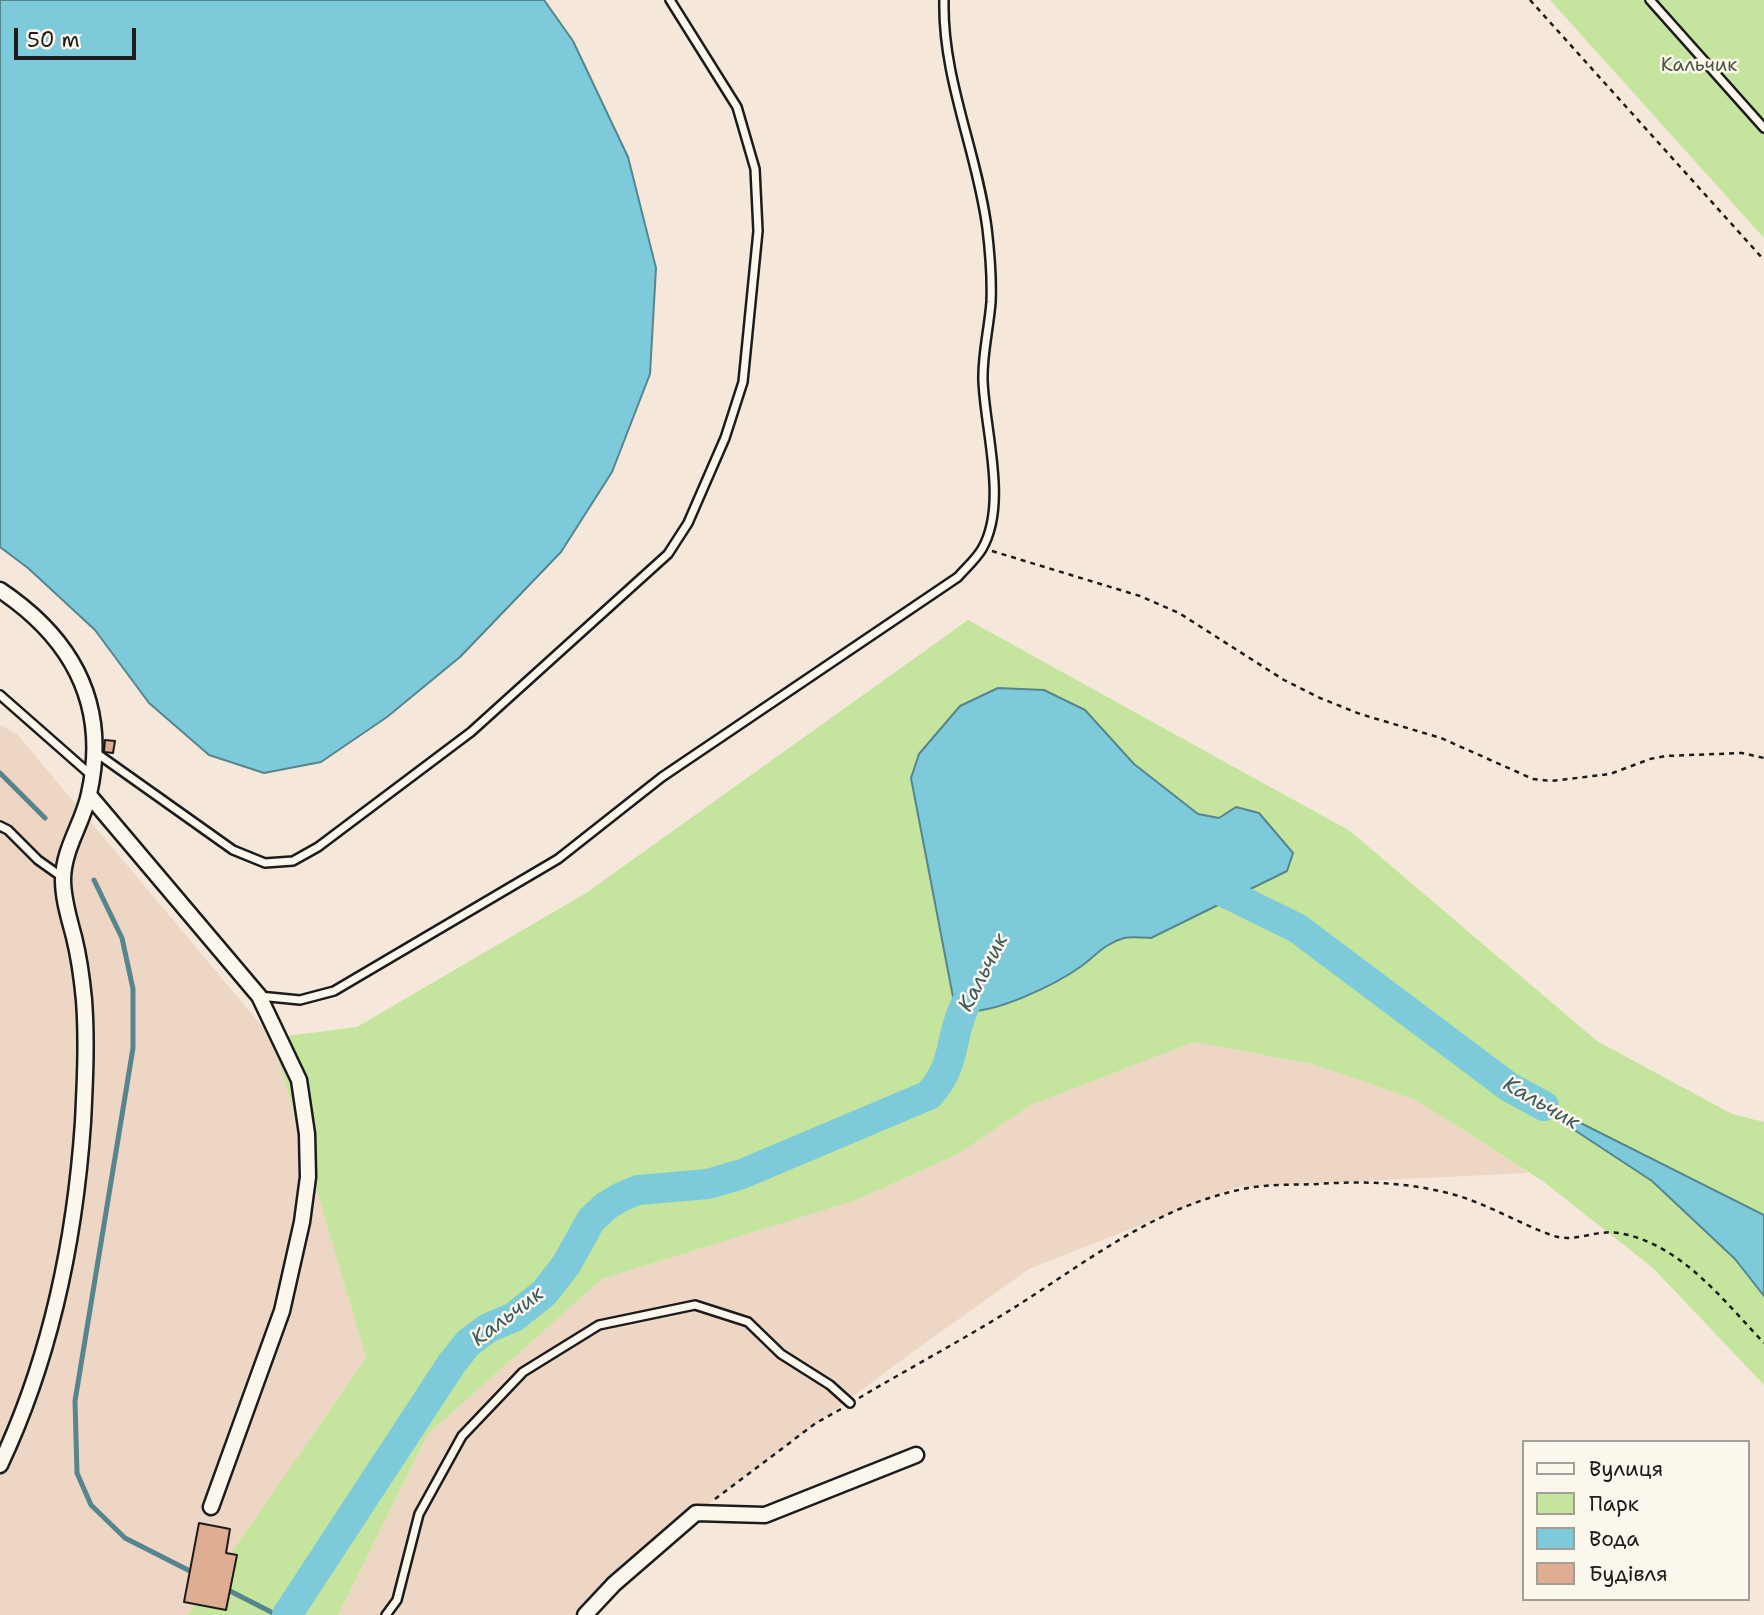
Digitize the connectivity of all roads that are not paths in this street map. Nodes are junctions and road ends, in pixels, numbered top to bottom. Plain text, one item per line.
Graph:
1 (670, 0) edge
2 (944, 0) edge
3 (1650, 0) edge
4 (1764, 128) edge
5 (0, 590) edge
6 (0, 695) edge
7 (95, 751) junction
8 (92, 776) junction
9 (89, 794) junction
10 (0, 826) edge
11 (63, 878) junction
12 (259, 996) junction
13 (850, 1403) road end
14 (916, 1455) dead end
15 (0, 1465) edge
16 (211, 1507) dead end
17 (386, 1615) edge
18 (585, 1615) edge

1 - 7 lane
2 - 12 lane
3 - 4 lane
5 - 7 street
6 - 8 lane
7 - 8 street
8 - 9 street
9 - 11 street
9 - 12 street
10 - 11 lane
11 - 15 street
12 - 16 street
13 - 17 lane
14 - 18 street

